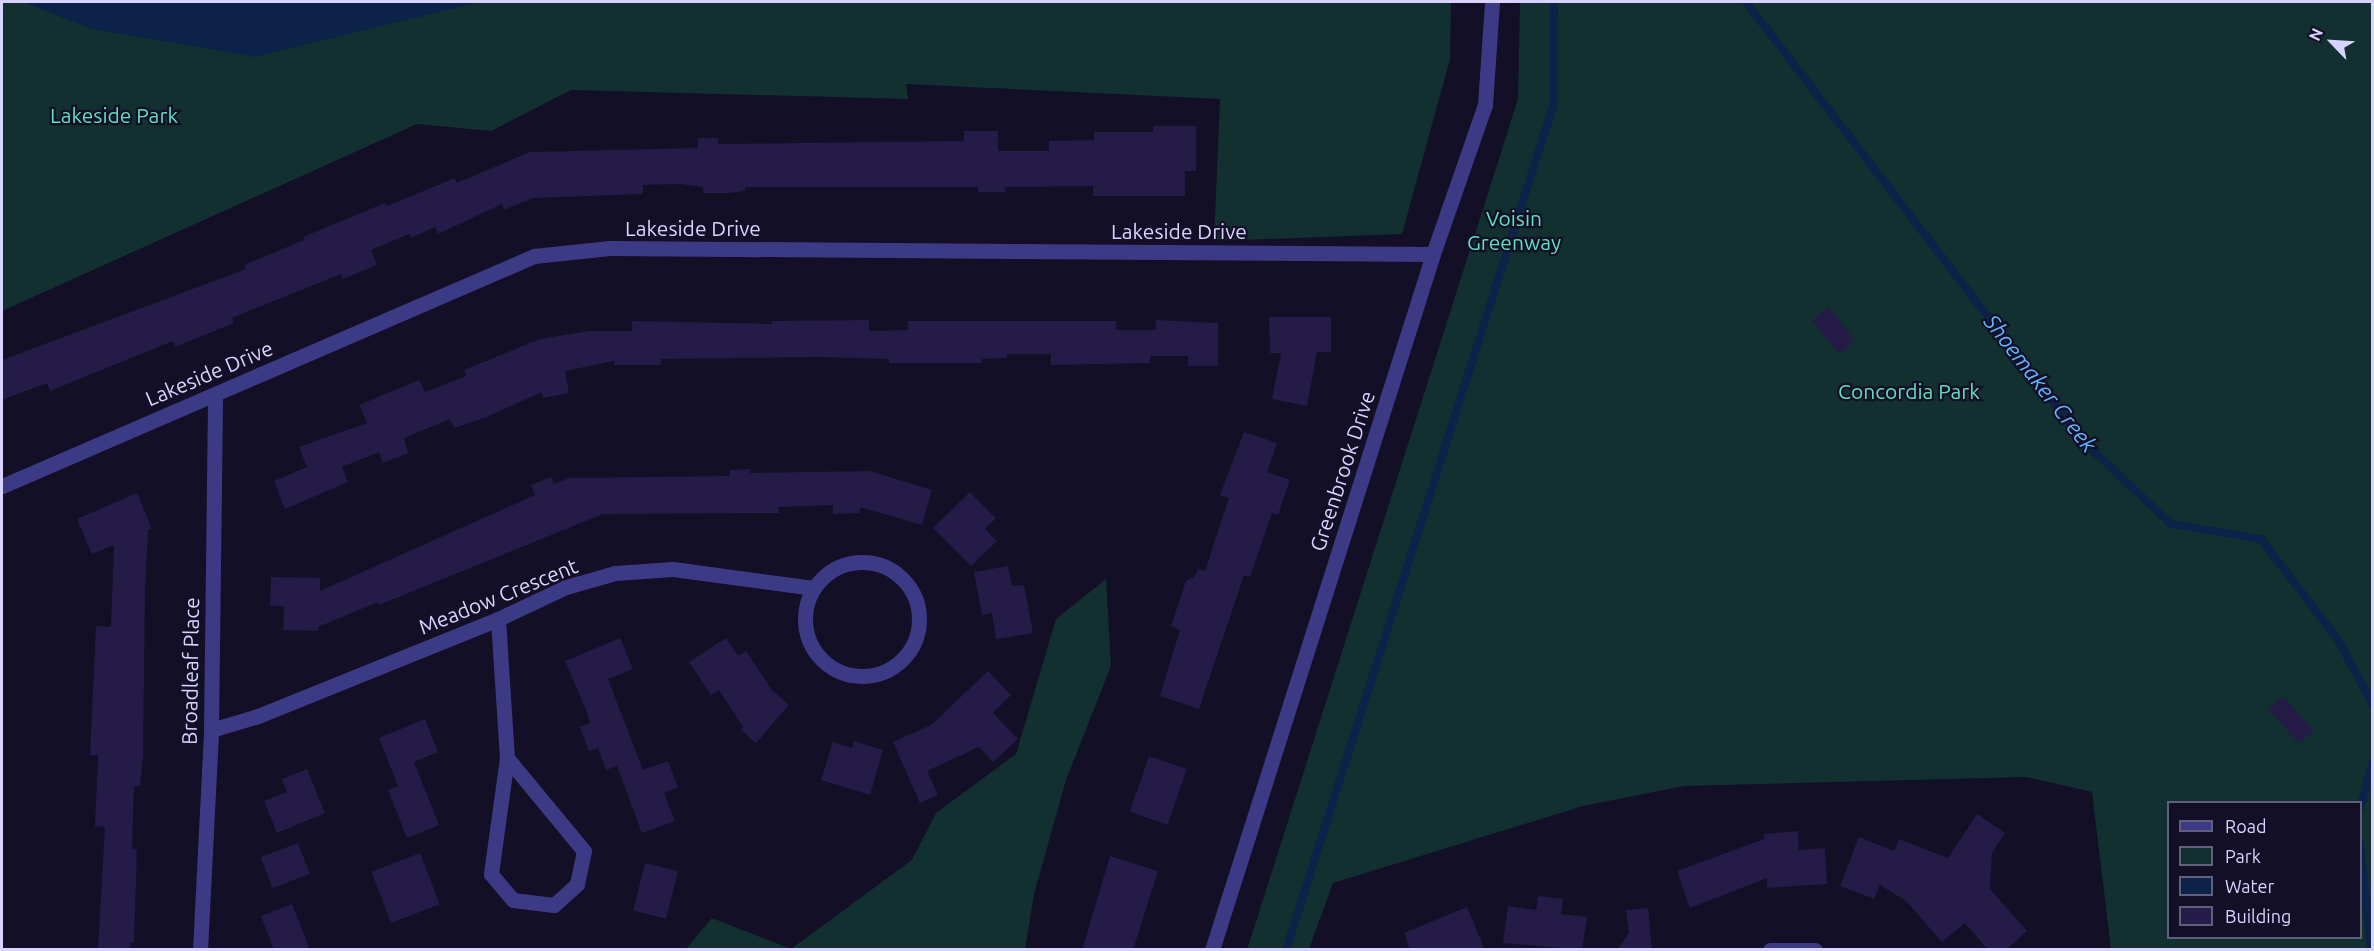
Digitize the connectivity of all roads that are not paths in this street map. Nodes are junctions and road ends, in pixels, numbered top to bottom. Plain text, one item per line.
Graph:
1 (1492, 2) edge
2 (1433, 254) junction
3 (215, 394) junction
4 (2, 486) edge
5 (814, 588) junction
6 (498, 620) junction
7 (211, 730) junction
8 (507, 758) junction
9 (200, 950) edge
10 (1212, 950) edge
11 (1770, 950) edge
12 (1815, 950) edge

1 - 2 street, Greenbrook Drive
2 - 3 street, Lakeside Drive
2 - 10 street, Greenbrook Drive
3 - 4 street, Lakeside Drive
3 - 7 street, Broadleaf Place
5 - 5 street
5 - 6 street, Meadow Crescent
6 - 7 street, Meadow Crescent
6 - 8 street
7 - 9 street, Broadleaf Place
8 - 8 street
11 - 12 street

